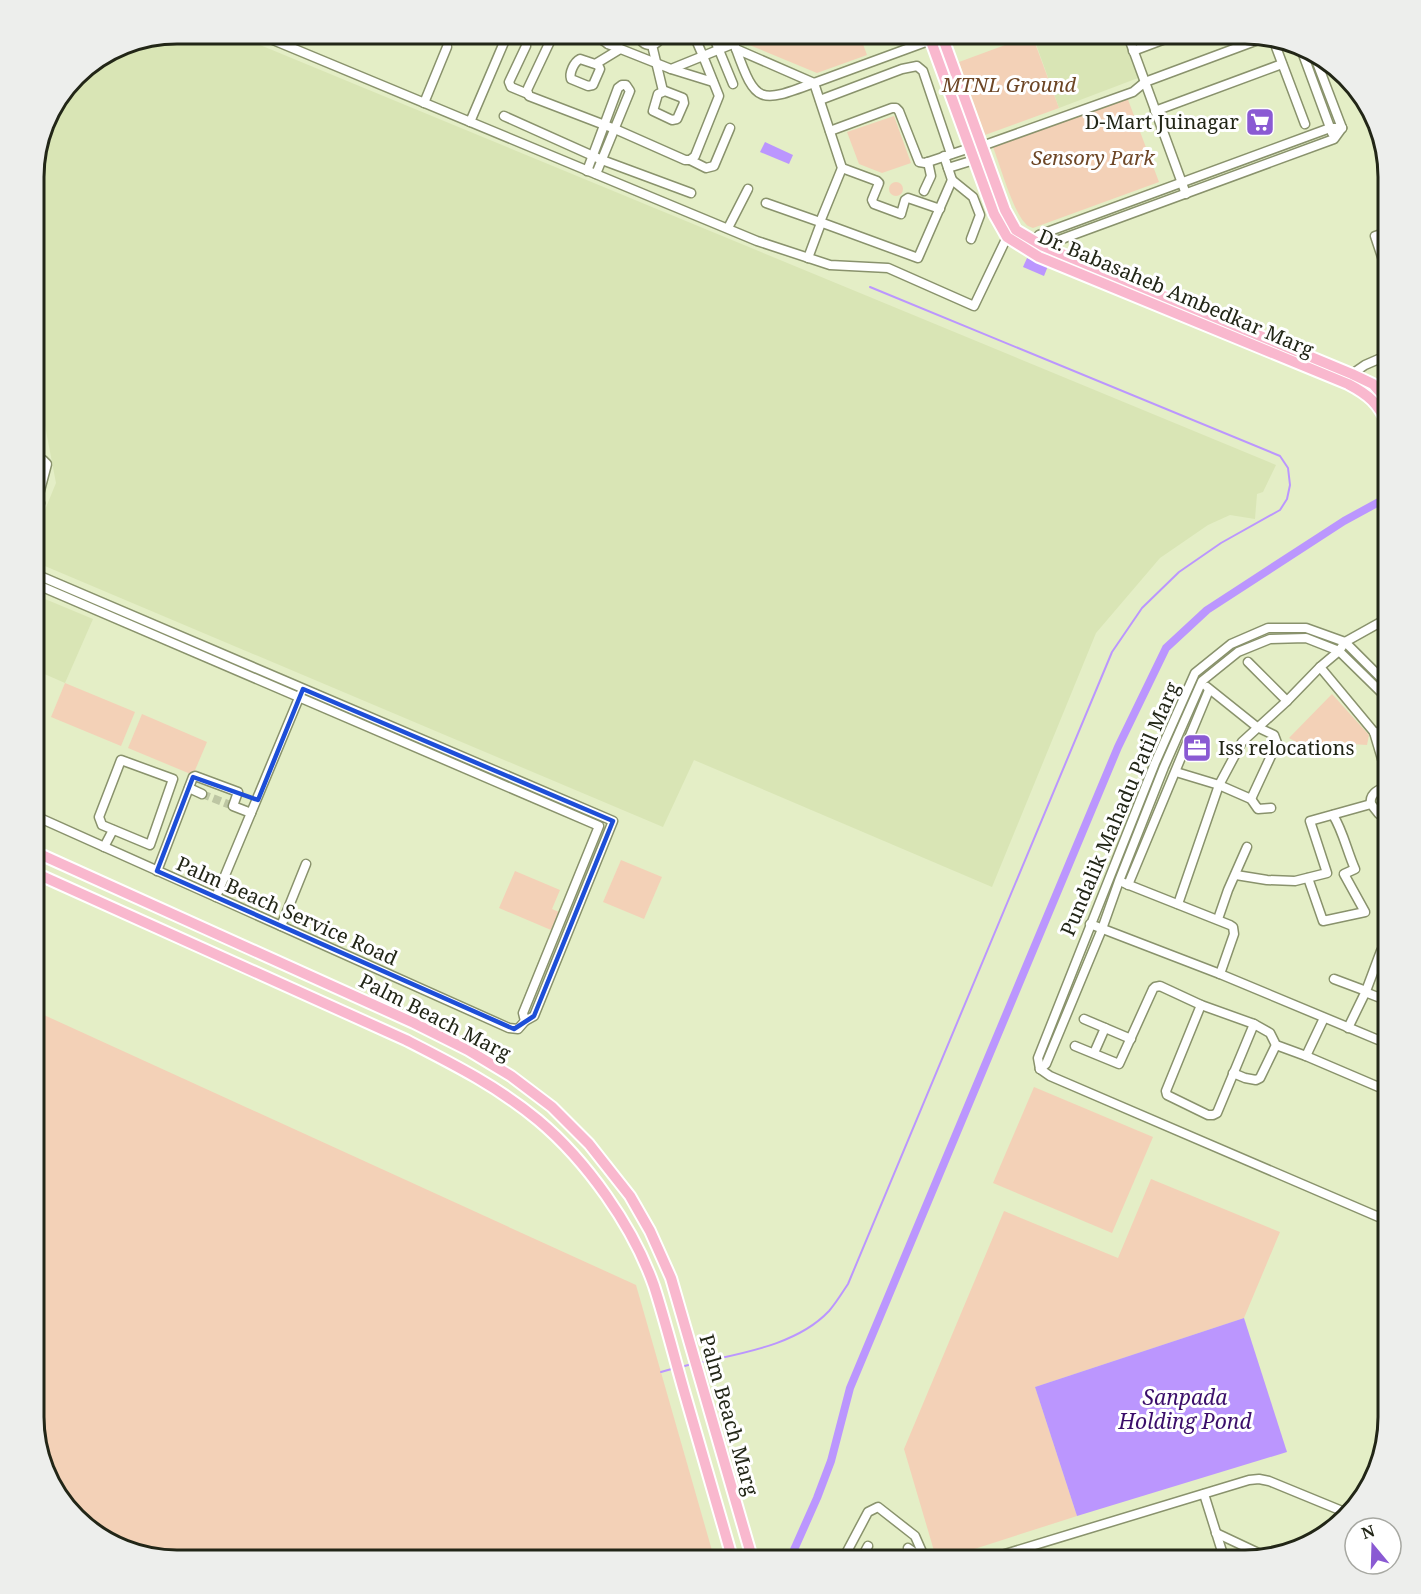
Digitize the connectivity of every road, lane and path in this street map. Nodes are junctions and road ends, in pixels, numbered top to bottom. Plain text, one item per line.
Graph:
1 (282, 44) edge
2 (503, 44) edge
3 (549, 44) edge
4 (608, 44) edge
5 (629, 44) edge
6 (648, 44) edge
7 (698, 44) edge
8 (717, 44) edge
9 (914, 44) edge
10 (938, 44) edge
11 (938, 44) edge
12 (1131, 44) edge
13 (1152, 44) edge
14 (1247, 44) edge
15 (652, 45) joint
16 (526, 46) dead end
17 (736, 46) junction
18 (447, 47) dead end
19 (1276, 47) edge
20 (622, 50) junction
21 (719, 50) junction
22 (1133, 51) junction
23 (703, 56) junction
24 (1303, 57) edge
25 (597, 63) dead end
26 (656, 63) junction
27 (1282, 64) junction
28 (1318, 66) edge
29 (671, 69) junction
30 (713, 82) junction
31 (1144, 82) junction
32 (814, 83) junction
33 (733, 84) dead end
34 (663, 91) dead end
35 (528, 94) junction
36 (820, 100) junction
37 (424, 103) junction
38 (1155, 111) junction
39 (504, 116) dead end
40 (470, 122) junction
41 (1305, 124) dead end
42 (605, 126) junction
43 (730, 128) dead end
44 (1330, 128) junction
45 (1342, 128) junction
46 (615, 129) junction
47 (830, 131) junction
48 (1334, 139) junction
49 (982, 146) junction
50 (970, 147) junction
51 (948, 155) junction
52 (598, 158) junction
53 (690, 160) junction
54 (974, 160) junction
55 (927, 162) junction
56 (842, 168) junction
57 (948, 168) junction
58 (592, 172) junction
59 (952, 180) junction
60 (1182, 182) junction
61 (748, 189) dead end
62 (924, 191) dead end
63 (691, 193) dead end
64 (1186, 194) junction
65 (766, 202) dead end
66 (940, 209) junction
67 (820, 223) junction
68 (728, 228) junction
69 (1016, 230) junction
70 (1007, 237) junction
71 (971, 239) dead end
72 (1038, 243) junction
73 (1025, 250) junction
74 (808, 258) junction
75 (1210, 321) junction
76 (1378, 359) edge
77 (1352, 374) junction
78 (1378, 390) edge
79 (1378, 406) edge
80 (44, 578) edge
81 (44, 588) edge
82 (1378, 624) edge
83 (1345, 642) junction
84 (1339, 651) junction
85 (1248, 662) dead end
86 (1320, 667) junction
87 (1195, 673) junction
88 (1378, 675) edge
89 (1202, 681) junction
90 (1378, 689) edge
91 (1209, 690) junction
92 (301, 693) junction
93 (1287, 701) junction
94 (1257, 727) junction
95 (1374, 732) junction
96 (1378, 733) edge
97 (1378, 746) edge
98 (1176, 772) junction
99 (1219, 785) junction
100 (189, 788) junction
101 (1378, 791) edge
102 (202, 794) tunnel mouth
103 (1251, 799) junction
104 (1371, 804) junction
105 (1271, 808) dead end
106 (251, 813) junction
107 (1378, 813) edge
108 (1333, 815) junction
109 (44, 820) edge
110 (613, 821) junction
111 (599, 826) junction
112 (113, 830) junction
113 (104, 847) junction
114 (1247, 847) dead end
115 (44, 856) edge
116 (306, 864) dead end
117 (157, 871) junction
118 (1236, 875) junction
119 (44, 877) edge
120 (1308, 878) junction
121 (1114, 879) junction
122 (1128, 885) junction
123 (216, 897) junction
124 (1178, 904) junction
125 (1218, 920) junction
126 (1090, 924) junction
127 (281, 926) junction
128 (1102, 929) junction
129 (1378, 966) edge
130 (1220, 974) junction
131 (1334, 979) dead end
132 (1366, 991) junction
133 (1378, 996) edge
134 (1201, 1005) junction
135 (1324, 1018) junction
136 (1084, 1019) dead end
137 (525, 1021) junction
138 (1254, 1024) junction
139 (1105, 1028) junction
140 (1348, 1028) junction
141 (1131, 1039) junction
142 (1378, 1040) edge
143 (1276, 1045) junction
144 (1075, 1046) dead end
145 (1094, 1053) junction
146 (1306, 1056) junction
147 (1040, 1069) junction
148 (1233, 1073) junction
149 (1378, 1087) edge
150 (1378, 1217) edge
151 (1204, 1494) junction
152 (1339, 1510) edge
153 (1216, 1533) junction
154 (868, 1546) dead end
155 (908, 1548) dead end
156 (730, 1550) edge
157 (750, 1550) edge
158 (848, 1550) edge
159 (866, 1550) edge
160 (911, 1550) edge
161 (921, 1550) edge
162 (1018, 1550) edge
163 (1221, 1550) edge
164 (1252, 1550) edge

1 - 37 street
2 - 40 street
3 - 35 street
4 - 20 street
5 - 20 street
6 - 15 street
7 - 23 street
8 - 21 street
9 - 32 street
10 - 49 main road, Dr. Babasaheb Ambedkar Marg
11 - 50 main road, Dr. Babasaheb Ambedkar Marg
12 - 22 street
13 - 22 street
14 - 31 street
15 - 26 street
16 - 35 street
17 - 21 street
17 - 32 street
17 - 32 street
18 - 37 street
19 - 27 street
20 - 25 street
20 - 26 street
21 - 23 street
21 - 33 street
22 - 31 street
23 - 29 street
23 - 30 street
24 - 44 street
26 - 29 street
26 - 34 street
27 - 38 street
27 - 41 street
28 - 45 street
29 - 30 street
30 - 53 street
31 - 38 street
31 - 49 street
32 - 36 street
35 - 42 street
36 - 47 street
36 - 51 street
37 - 40 street
38 - 60 street
39 - 52 street
40 - 58 street
42 - 46 street
42 - 46 street
42 - 52 street
43 - 53 street
44 - 45 street
44 - 48 street
44 - 60 street
45 - 48 street
46 - 52 street
46 - 53 street
47 - 55 street
47 - 56 street
48 - 64 street
49 - 69 main road, Dr. Babasaheb Ambedkar Marg
50 - 51 street
50 - 54 main road, Dr. Babasaheb Ambedkar Marg
51 - 55 street
51 - 57 street
52 - 58 street
52 - 63 street
54 - 57 street
54 - 70 main road, Dr. Babasaheb Ambedkar Marg
55 - 62 street
56 - 66 street
56 - 67 street
57 - 59 street
58 - 68 street
59 - 66 street
59 - 71 street
60 - 64 street
60 - 72 street
61 - 68 street
64 - 72 street
65 - 67 street
66 - 67 street
67 - 74 street
68 - 74 street
69 - 70 street
69 - 72 main road, Dr. Babasaheb Ambedkar Marg
70 - 73 main road, Dr. Babasaheb Ambedkar Marg
70 - 74 street
72 - 73 street
72 - 75 main road, Dr. Babasaheb Ambedkar Marg
73 - 75 main road, Dr. Babasaheb Ambedkar Marg
75 - 77 main road, Dr. Babasaheb Ambedkar Marg
75 - 79 main road, Dr. Babasaheb Ambedkar Marg
76 - 77 street
77 - 78 main road, Dr. Babasaheb Ambedkar Marg
80 - 92 street
81 - 92 street
82 - 83 street
83 - 84 street
83 - 87 street, Pundalik Mahadu Patil Marg
83 - 88 street, Pundalik Mahadu Patil Marg
84 - 86 street
84 - 89 street, Pundalik Mahadu Patil Marg
84 - 90 street, Pundalik Mahadu Patil Marg
85 - 93 street
86 - 93 street
86 - 95 street
87 - 89 street
87 - 121 street, Pundalik Mahadu Patil Marg
89 - 91 street
89 - 121 street, Pundalik Mahadu Patil Marg
91 - 94 street
91 - 98 street
92 - 106 street
92 - 110 street
92 - 111 street
93 - 94 street
94 - 99 street
94 - 103 street
95 - 96 street
95 - 97 street
98 - 99 street
98 - 122 street
99 - 103 street
99 - 124 street
100 - 102 street
100 - 106 street
100 - 117 street
101 - 104 street
103 - 105 street
104 - 107 street
104 - 108 street
106 - 123 street
108 - 120 street
108 - 120 street
109 - 113 street, Palm Beach Service Road
110 - 111 street
110 - 137 street
111 - 137 street
112 - 112 street
112 - 113 street
113 - 117 street, Palm Beach Service Road
114 - 118 street
115 - 157 main road, Palm Beach Marg
116 - 127 street
117 - 123 street, Palm Beach Service Road
118 - 120 street
118 - 125 street
119 - 156 main road, Palm Beach Marg
121 - 122 street
121 - 126 street, Pundalik Mahadu Patil Marg
121 - 128 street, Pundalik Mahadu Patil Marg
122 - 124 street
123 - 127 street, Palm Beach Service Road
124 - 125 street
125 - 130 street
126 - 128 street
126 - 147 street, Pundalik Mahadu Patil Marg
127 - 137 street, Palm Beach Service Road
128 - 130 street
128 - 147 street, Pundalik Mahadu Patil Marg
129 - 132 street
130 - 135 street
131 - 132 street
132 - 133 street
132 - 140 street
134 - 138 street
134 - 141 street
134 - 148 street
135 - 140 street
135 - 146 street
136 - 139 street
138 - 143 street
138 - 148 street
139 - 141 street
139 - 145 street
140 - 142 street
141 - 145 street
143 - 146 street
143 - 148 street
144 - 145 street
146 - 149 street
147 - 150 street
151 - 152 street
151 - 153 street
151 - 162 street
153 - 163 street
153 - 164 street
154 - 159 street
155 - 160 street
158 - 161 street

